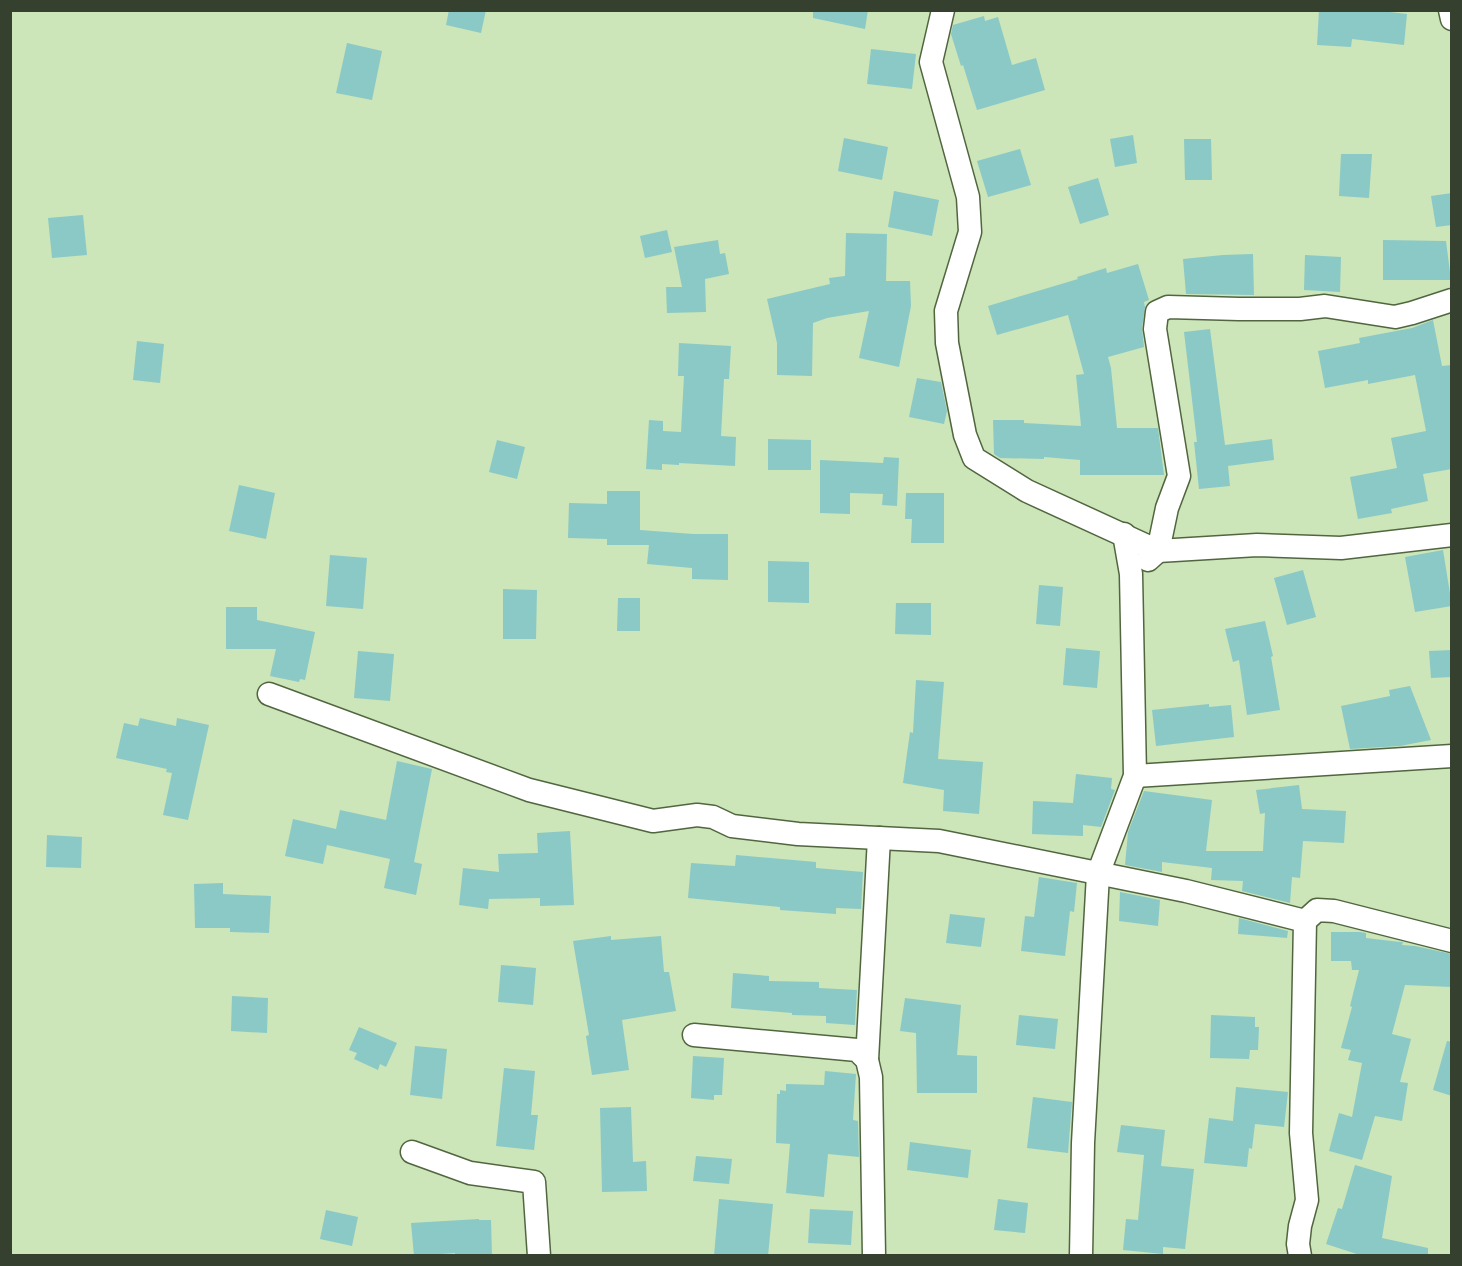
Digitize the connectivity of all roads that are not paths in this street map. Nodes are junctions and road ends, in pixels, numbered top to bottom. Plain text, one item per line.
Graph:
1 (943, 10) edge
2 (1450, 10) edge
3 (1452, 19) edge
4 (1452, 300) edge
5 (1124, 534) junction
6 (1452, 536) edge
7 (1158, 551) junction
8 (1131, 574) junction
9 (269, 694) dead end
10 (1452, 756) edge
11 (1135, 776) junction
12 (879, 838) junction
13 (1098, 874) junction
14 (1305, 921) junction
15 (1452, 941) edge
16 (694, 1035) dead end
17 (867, 1060) junction
18 (412, 1152) dead end
19 (539, 1256) edge
20 (874, 1256) edge
21 (1081, 1256) edge
22 (1300, 1256) edge

1 - 5 street
2 - 3 street
4 - 7 street
5 - 7 street
5 - 8 street
6 - 7 street
7 - 8 street
8 - 11 street
9 - 12 street
10 - 11 street
11 - 13 street
12 - 13 street
12 - 17 street
13 - 14 street
13 - 21 street
14 - 15 street
14 - 22 street
16 - 17 street
17 - 20 street
18 - 19 street

